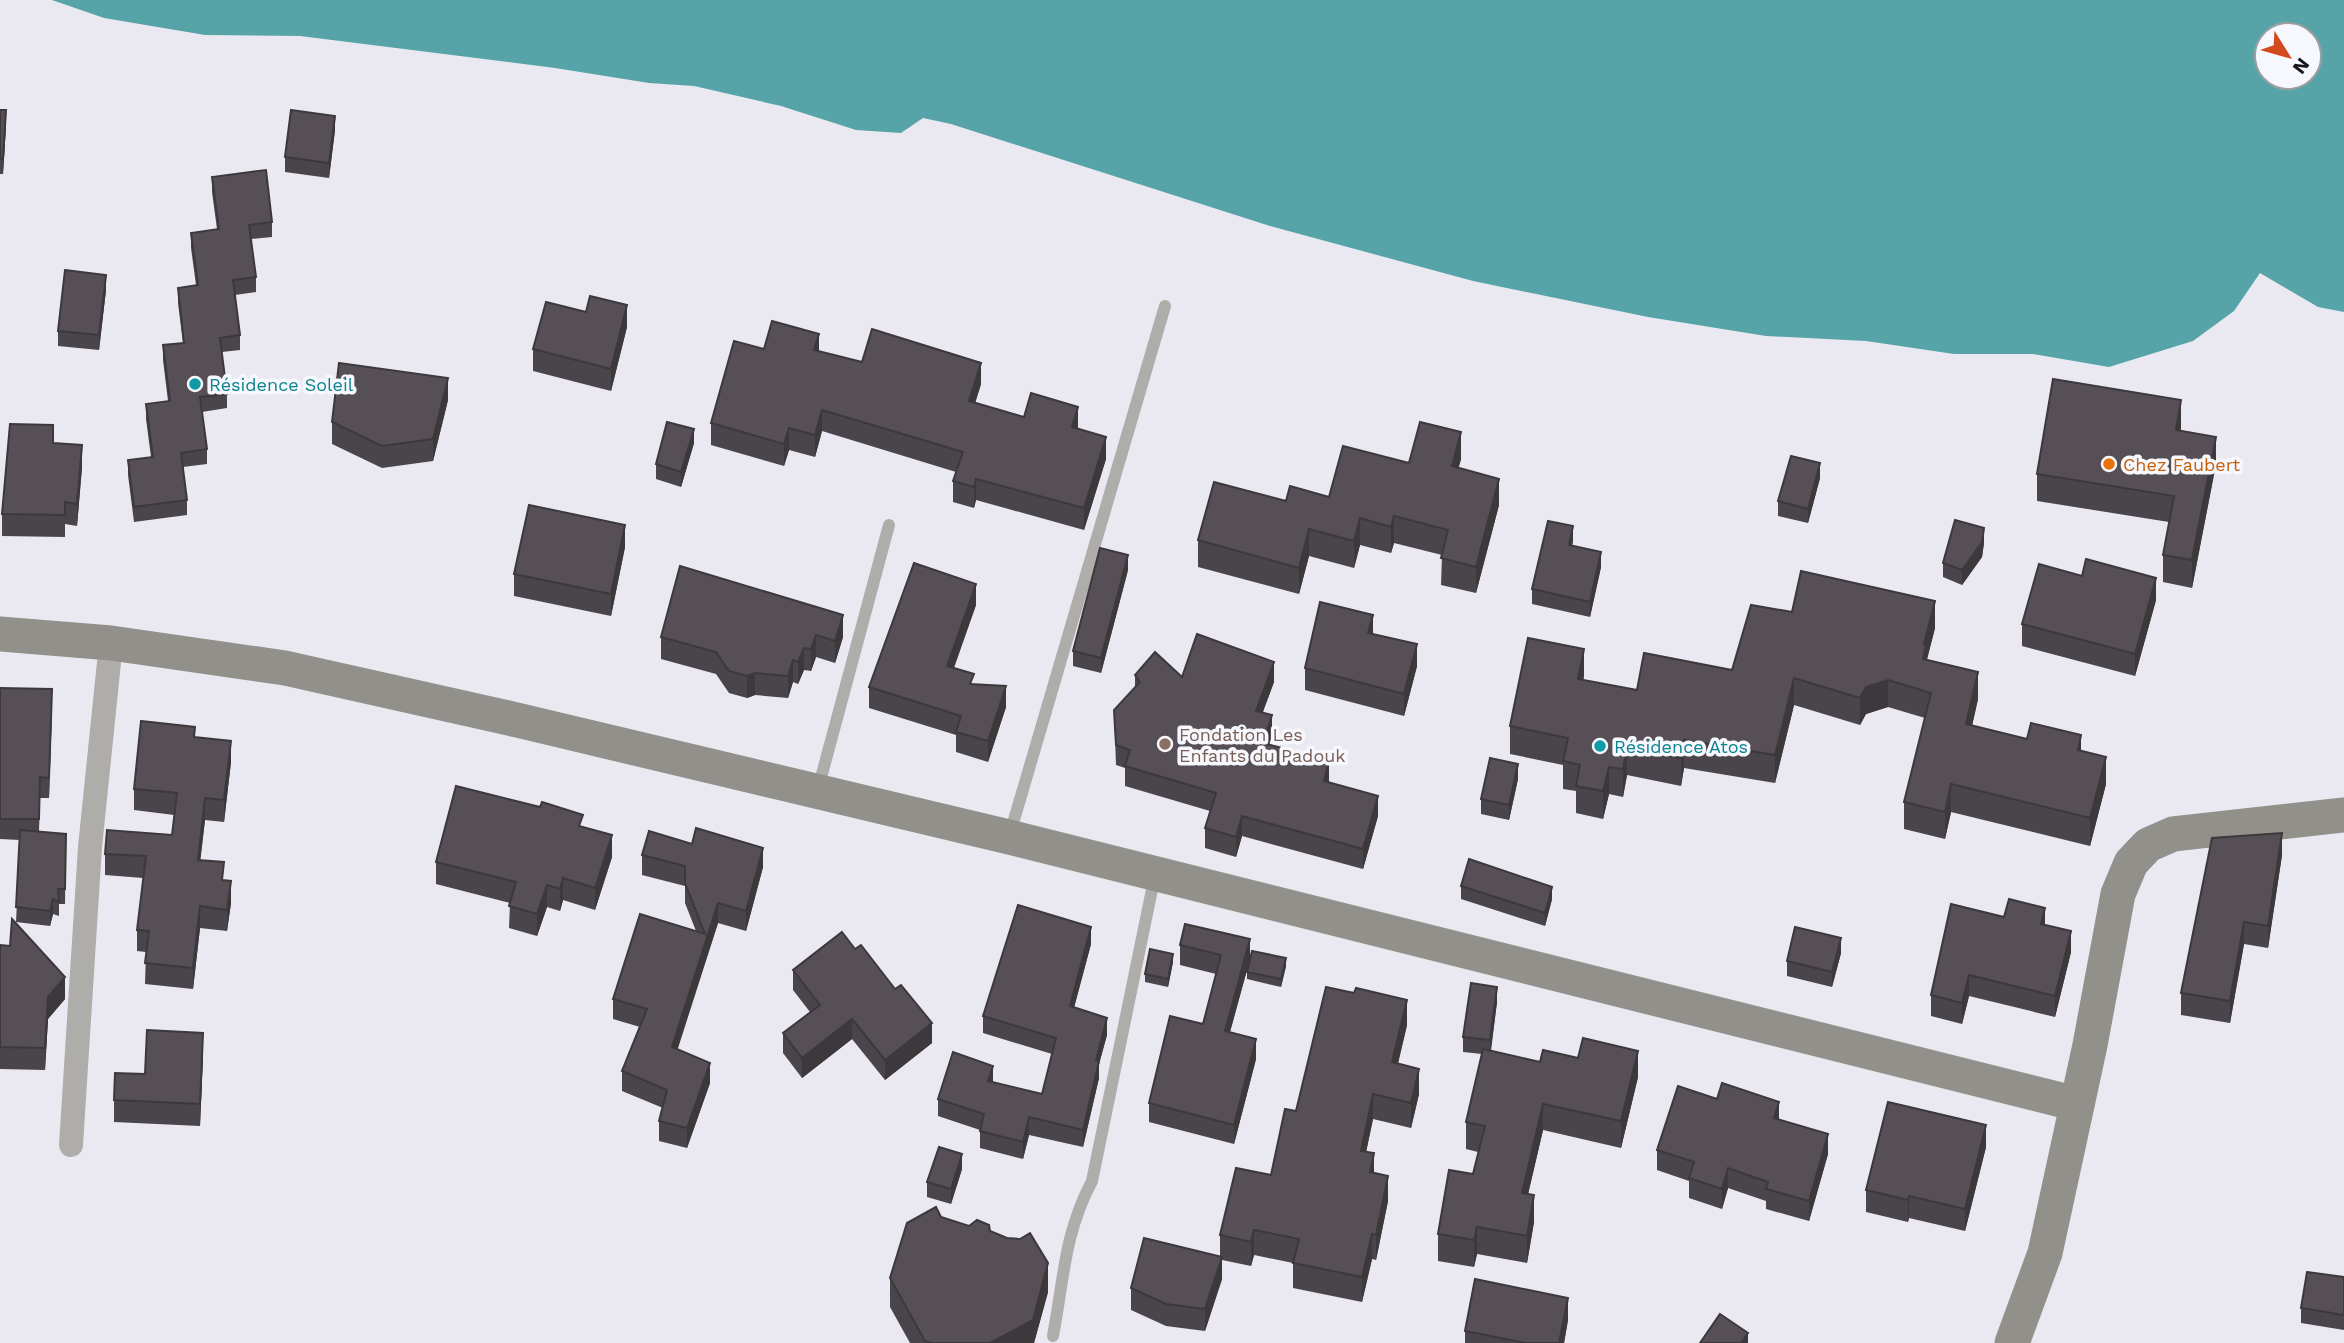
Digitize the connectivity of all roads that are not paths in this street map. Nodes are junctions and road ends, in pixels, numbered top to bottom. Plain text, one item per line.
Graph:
1 (1165, 306) dead end
2 (889, 525) dead end
3 (0, 634) edge
4 (111, 643) junction
5 (817, 793) junction
6 (2344, 816) edge
7 (1009, 837) junction
8 (1155, 875) junction
9 (2077, 1104) junction
10 (71, 1145) dead end
11 (1053, 1336) dead end
12 (2012, 1343) edge

1 - 7 lane
2 - 5 lane
3 - 4 main road
4 - 5 main road
4 - 10 street
5 - 7 main road
6 - 9 main road
7 - 8 main road
8 - 9 main road
8 - 11 lane
9 - 12 main road

